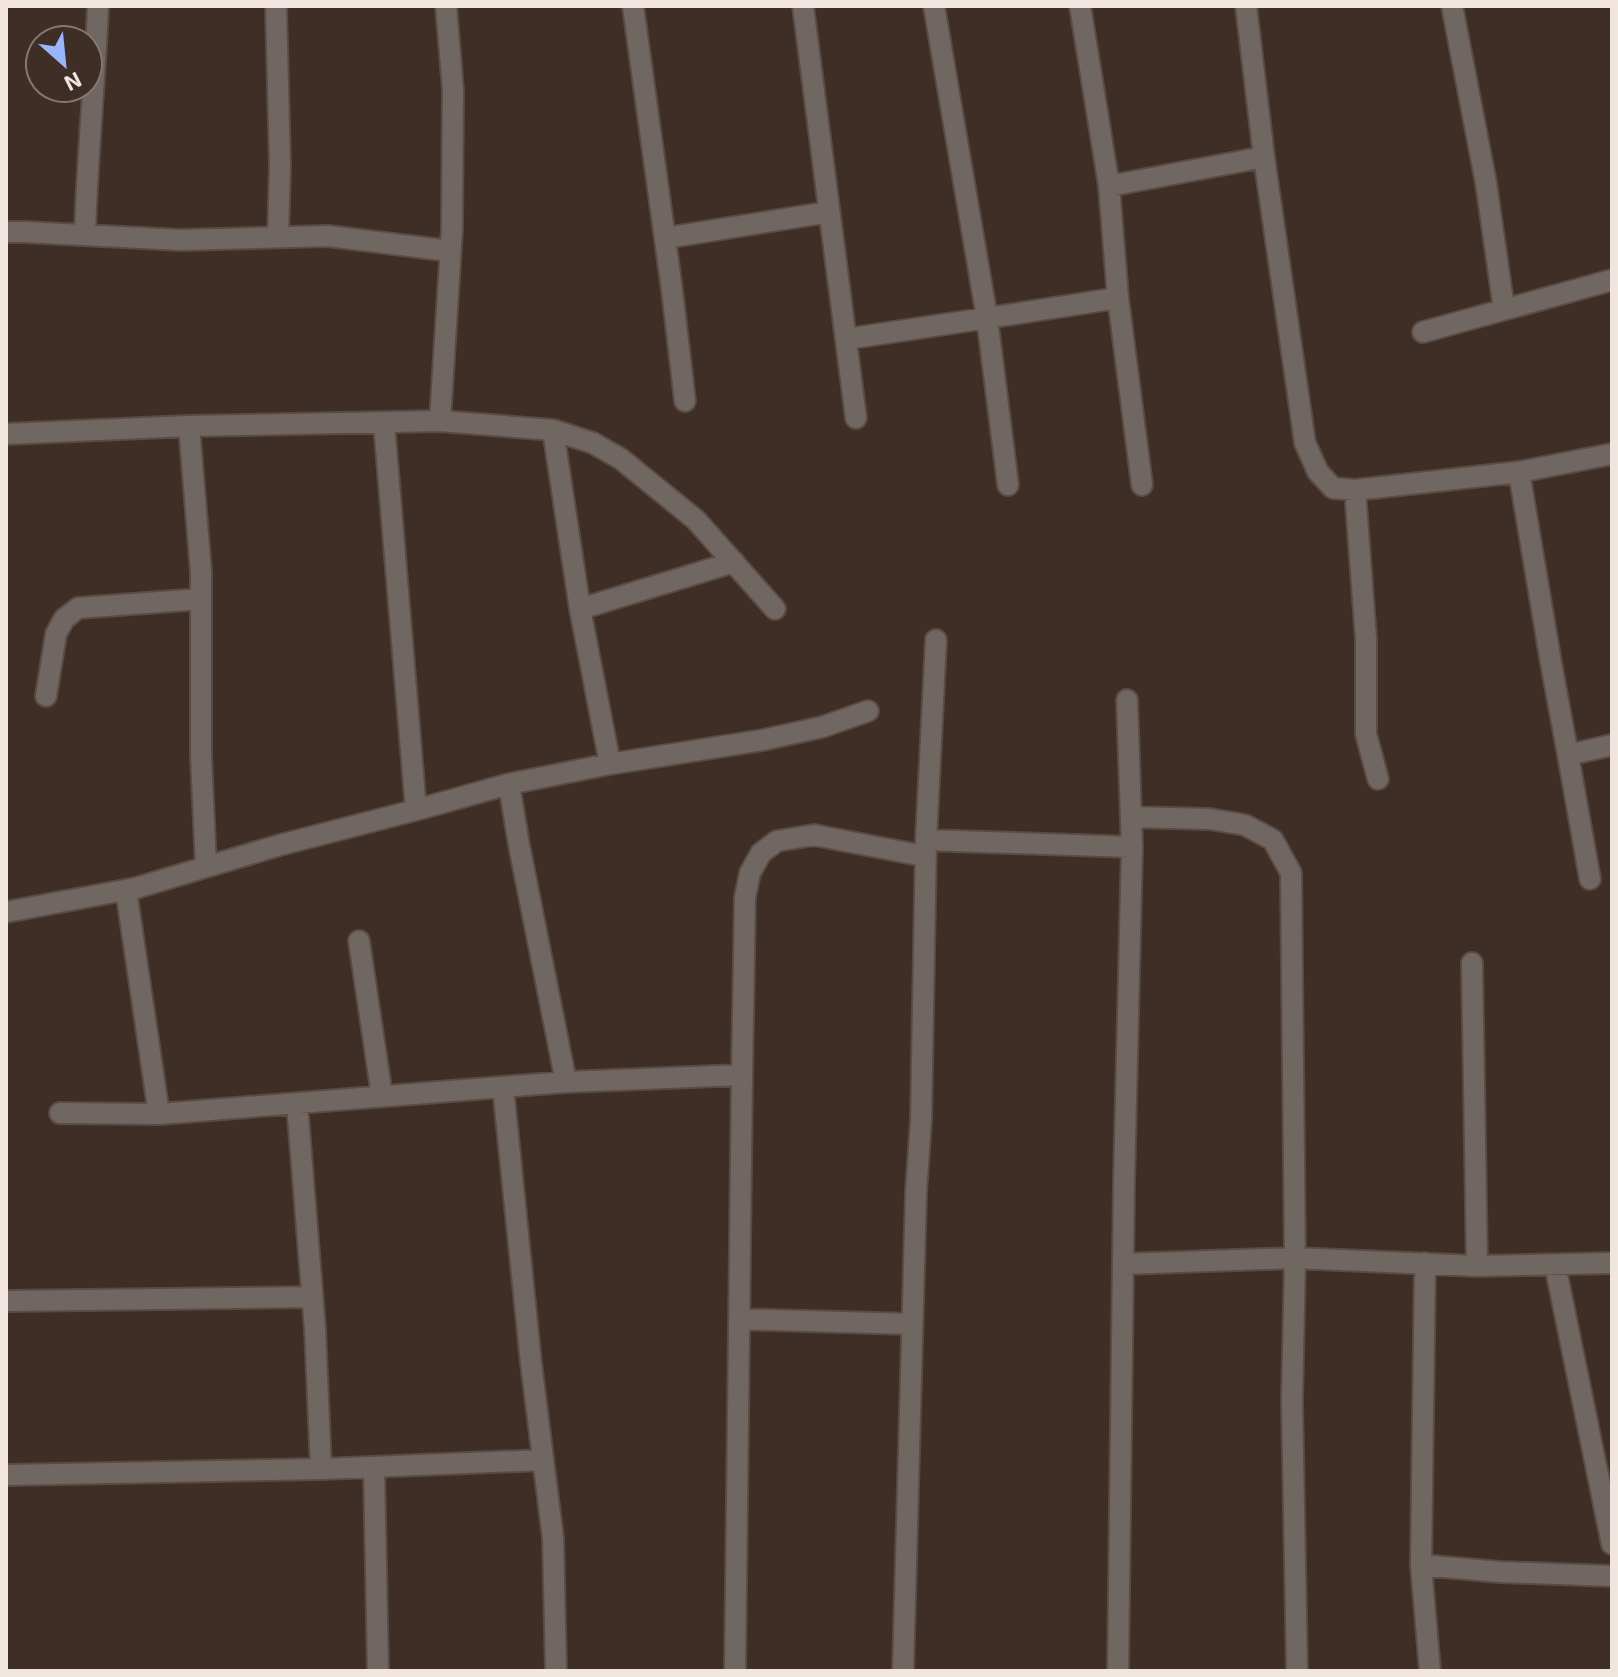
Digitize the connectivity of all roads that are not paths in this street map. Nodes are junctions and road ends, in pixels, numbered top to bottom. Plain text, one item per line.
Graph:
1 (98, 6) edge
2 (276, 6) edge
3 (446, 6) edge
4 (633, 6) edge
5 (803, 6) edge
6 (934, 6) edge
7 (1080, 6) edge
8 (1246, 6) edge
9 (1452, 6) edge
10 (1264, 157) junction
11 (1109, 186) junction
12 (829, 212) junction
13 (6, 232) edge
14 (85, 235) junction
15 (278, 237) junction
16 (665, 238) junction
17 (450, 251) junction
18 (1612, 280) edge
19 (1118, 298) junction
20 (1504, 309) junction
21 (987, 318) junction
22 (1423, 332) dead end
23 (846, 339) junction
24 (685, 401) dead end
25 (856, 418) dead end
26 (440, 421) junction
27 (384, 423) junction
28 (189, 426) junction
29 (553, 430) junction
30 (6, 434) edge
31 (1612, 454) edge
32 (1519, 472) junction
33 (1008, 485) dead end
34 (1142, 485) dead end
35 (1355, 490) junction
36 (734, 562) junction
37 (201, 599) junction
38 (580, 609) junction
39 (775, 609) dead end
40 (936, 640) dead end
41 (46, 696) dead end
42 (1127, 700) dead end
43 (868, 711) dead end
44 (1612, 745) edge
45 (1568, 755) junction
46 (610, 764) junction
47 (1378, 779) dead end
48 (509, 784) junction
49 (416, 810) junction
50 (1131, 817) junction
51 (1132, 847) junction
52 (925, 848) junction
53 (206, 867) junction
54 (1590, 879) dead end
55 (126, 890) junction
56 (6, 912) edge
57 (359, 941) dead end
58 (1472, 963) dead end
59 (742, 1075) junction
60 (566, 1082) junction
61 (503, 1087) junction
62 (382, 1096) junction
63 (297, 1103) junction
64 (60, 1113) dead end
65 (159, 1114) junction
66 (1295, 1258) junction
67 (1425, 1263) junction
68 (1612, 1263) edge
69 (1123, 1264) junction
70 (1555, 1265) junction
71 (1477, 1266) junction
72 (312, 1297) junction
73 (8, 1301) dead end
74 (740, 1319) junction
75 (912, 1324) junction
76 (543, 1460) junction
77 (374, 1467) junction
78 (321, 1469) junction
79 (6, 1475) edge
80 (1612, 1544) edge
81 (1421, 1565) junction
82 (1612, 1576) edge
83 (378, 1671) edge
84 (556, 1671) edge
85 (735, 1671) edge
86 (903, 1671) edge
87 (1118, 1671) edge
88 (1297, 1671) edge
89 (1430, 1671) edge

1 - 14 street
2 - 15 street
3 - 17 street
4 - 16 street
5 - 12 street
6 - 21 street
7 - 11 street
8 - 10 street
9 - 20 street
10 - 11 street
10 - 35 street
11 - 19 street
12 - 16 street
12 - 23 street
13 - 14 street
14 - 15 street
15 - 17 street
16 - 24 street
17 - 26 street
18 - 20 street
19 - 21 street
19 - 34 street
20 - 22 street
21 - 23 street
21 - 33 street
23 - 25 street
26 - 27 street
26 - 29 street
27 - 28 street
27 - 49 street
28 - 30 street
28 - 37 street
29 - 36 street
29 - 38 street
31 - 32 street
32 - 35 street
32 - 45 street
35 - 47 street
36 - 38 street
36 - 39 street
37 - 41 street
37 - 53 street
38 - 46 street
40 - 52 street
42 - 50 street
43 - 46 street
44 - 45 street
45 - 54 street
46 - 48 street
48 - 49 street
48 - 60 street
49 - 53 street
50 - 51 street
50 - 66 street
51 - 52 street
51 - 69 street
52 - 59 street
52 - 75 street
53 - 55 street
55 - 56 street
55 - 65 street
57 - 62 street
58 - 71 street
59 - 60 street
59 - 74 street
60 - 61 street
61 - 62 street
61 - 76 street
62 - 63 street
63 - 65 street
63 - 72 street
64 - 65 street
66 - 67 street
66 - 69 street
66 - 88 street
67 - 71 street
67 - 81 street
68 - 70 street
69 - 87 street
70 - 71 street
70 - 80 street
72 - 73 street
72 - 78 street
74 - 75 street
74 - 85 street
75 - 86 street
76 - 77 street
76 - 84 street
77 - 78 street
77 - 83 street
78 - 79 street
81 - 82 street
81 - 89 street

